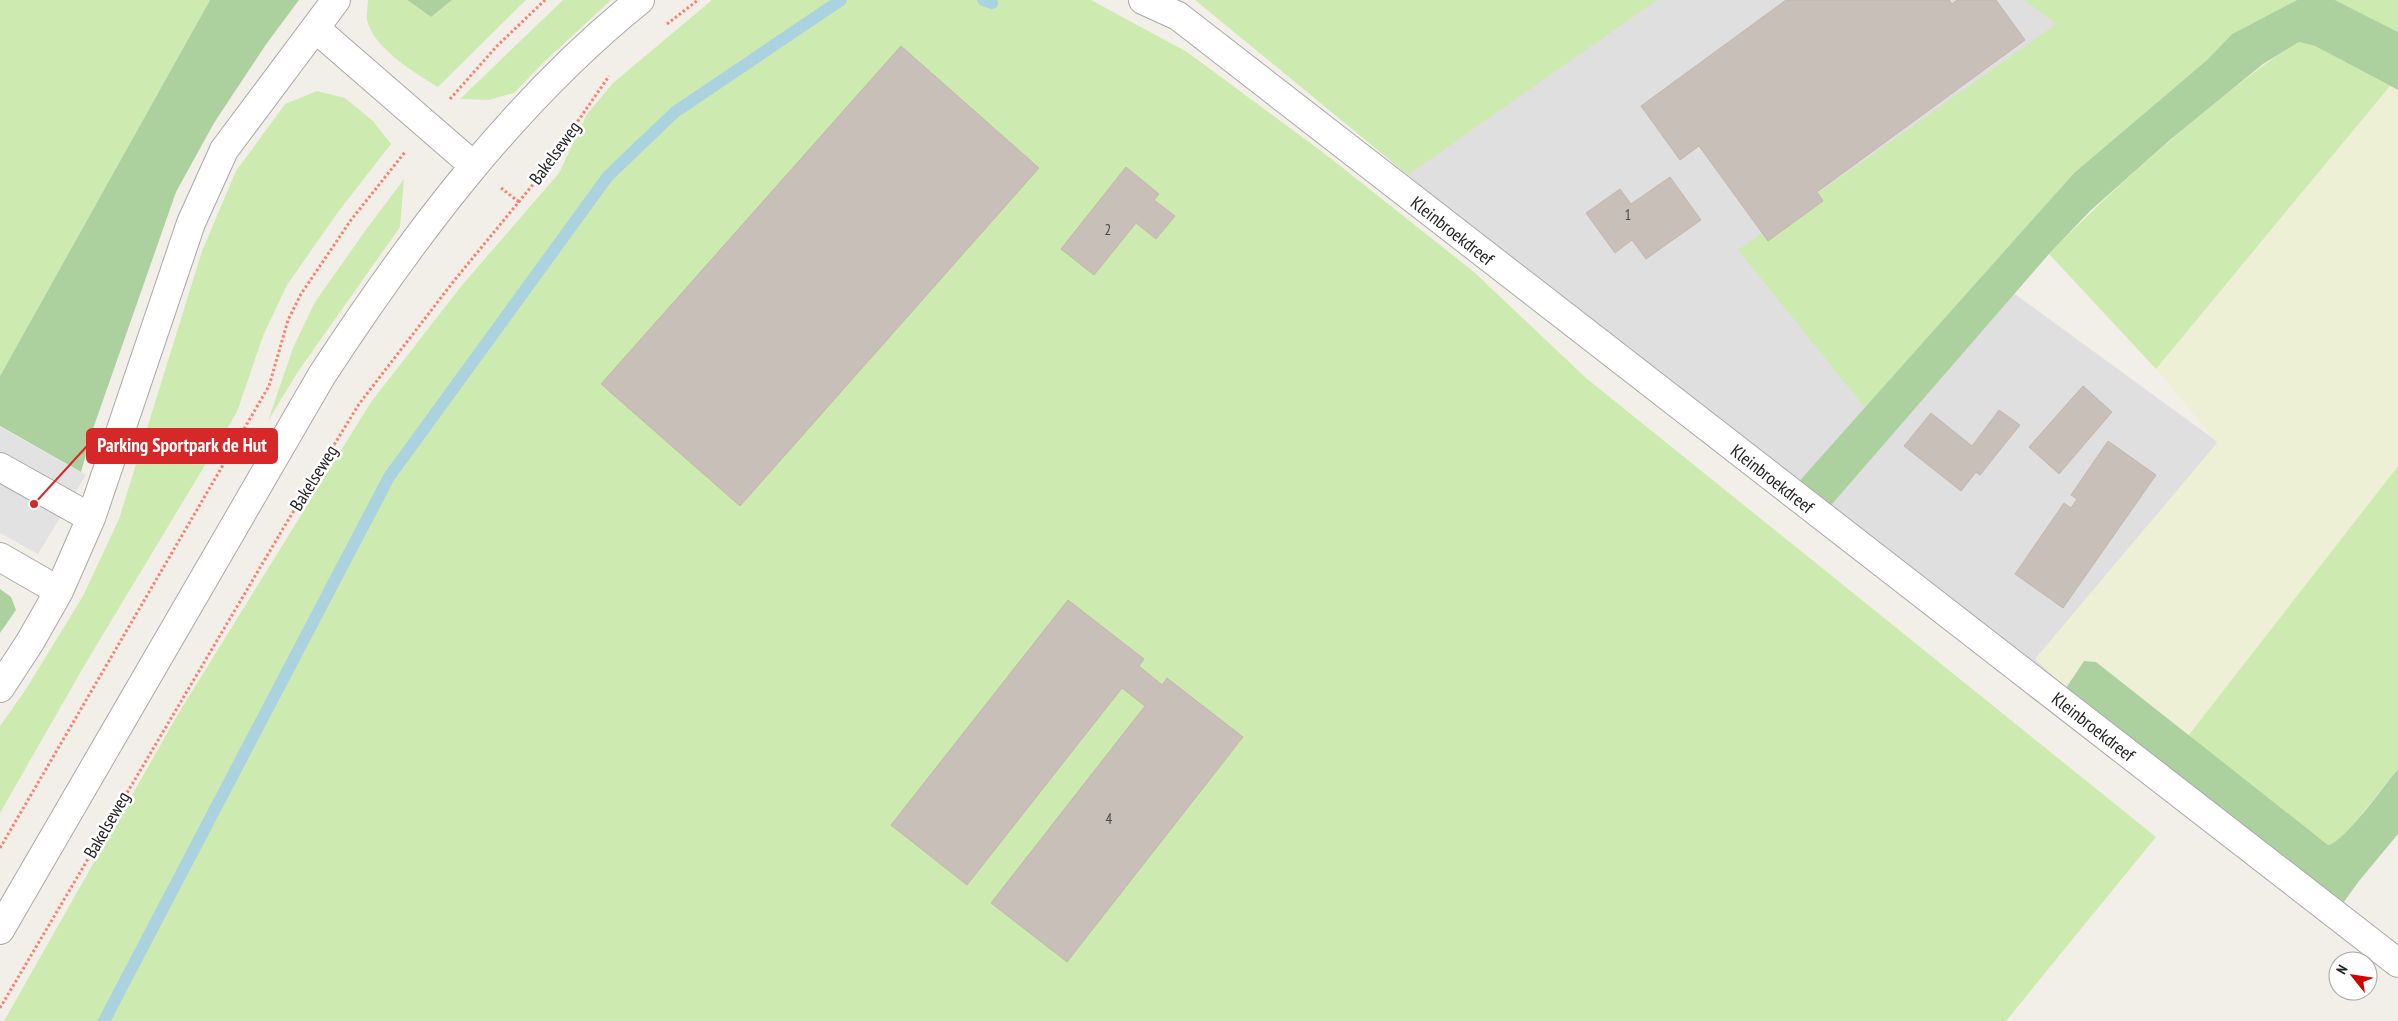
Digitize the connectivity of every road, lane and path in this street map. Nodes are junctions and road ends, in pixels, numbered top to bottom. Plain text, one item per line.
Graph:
1 (336, 0) edge
2 (545, 0) edge
3 (640, 0) edge
4 (698, 0) edge
5 (1143, 0) edge
6 (315, 28) junction
7 (662, 29) dead end
8 (612, 72) dead end
9 (426, 126) junction
10 (474, 166) junction
11 (0, 467) edge
12 (91, 518) junction
13 (0, 558) edge
14 (59, 591) junction
15 (0, 688) edge
16 (0, 848) edge
17 (0, 930) edge
18 (2398, 964) edge
19 (0, 1008) edge

1 - 6 street
2 - 9 path
3 - 10 street
4 - 7 path
5 - 18 street, Kleinbroekdreef
6 - 9 street
6 - 12 street
8 - 19 path, Bakelseweg
9 - 10 street
9 - 16 path
10 - 17 street
11 - 12 street
12 - 14 street
13 - 14 street
14 - 15 street

